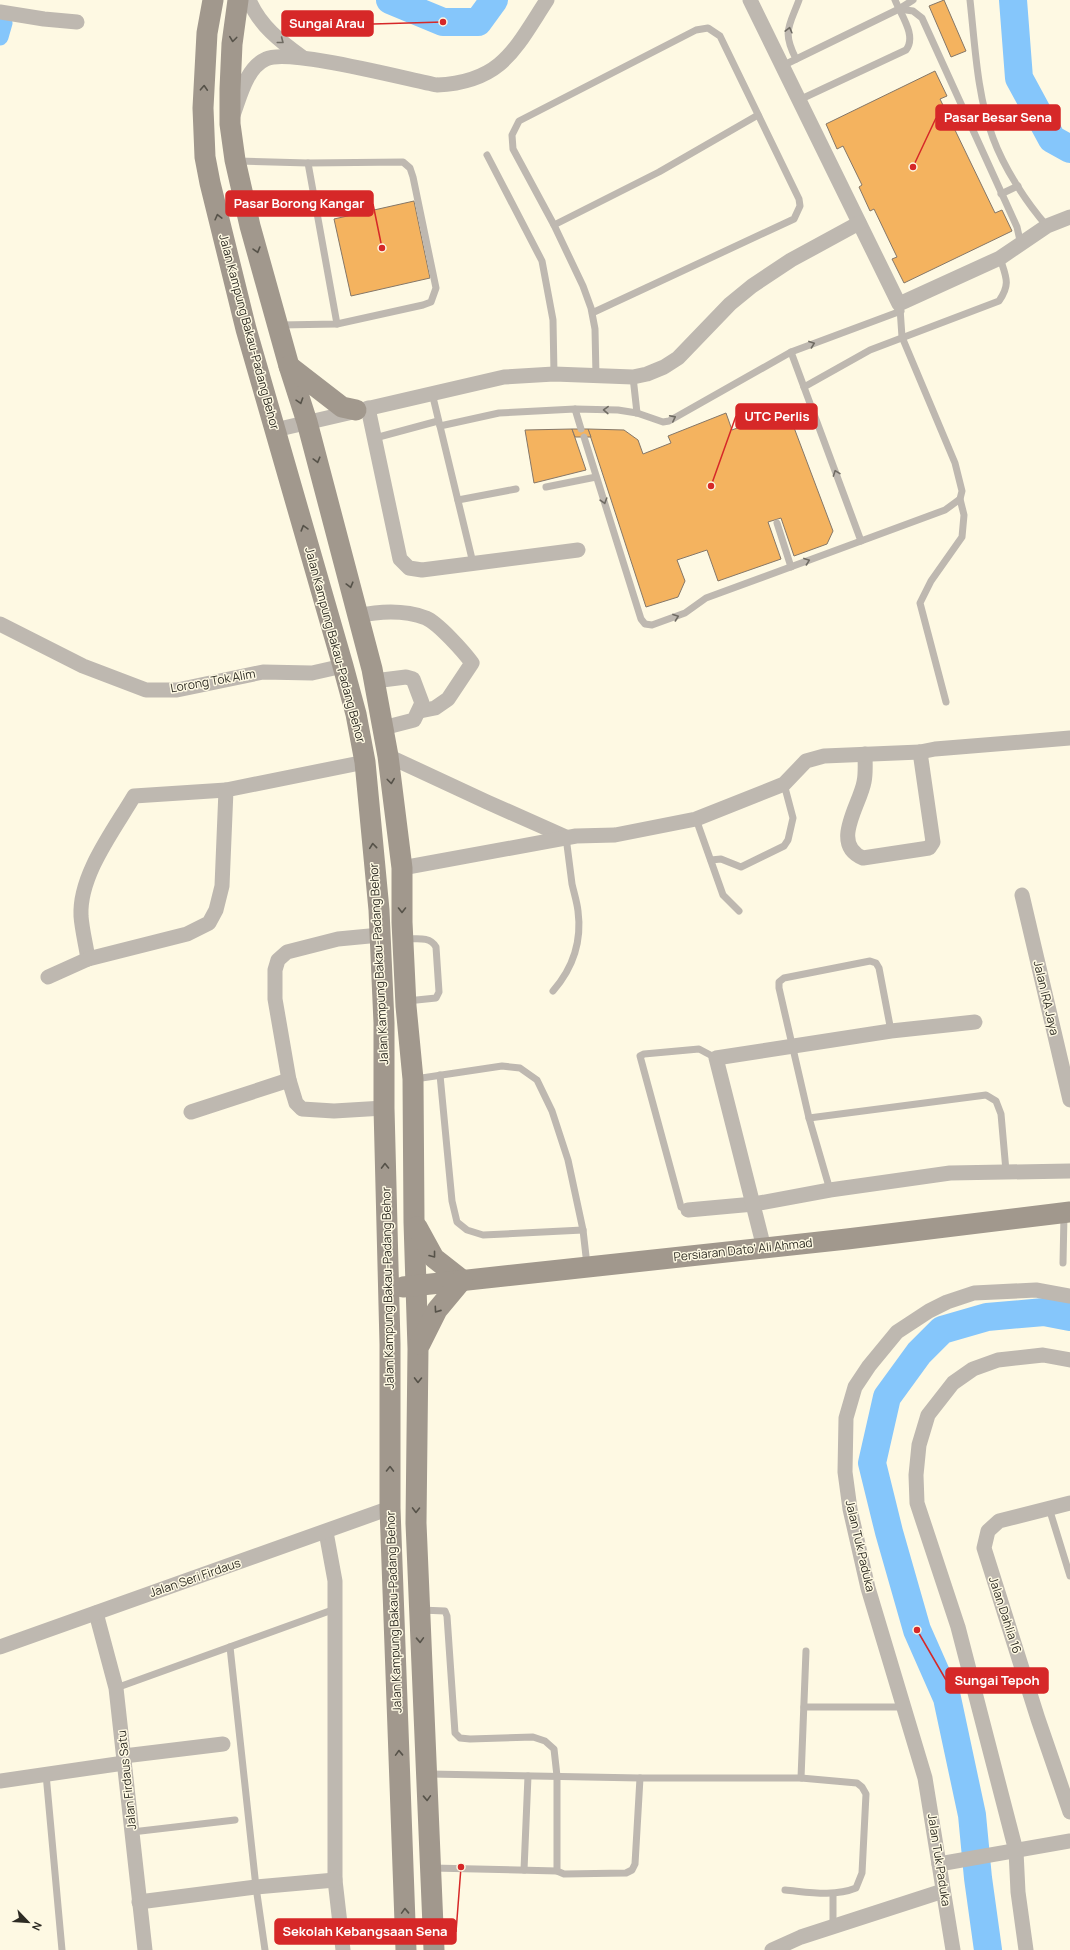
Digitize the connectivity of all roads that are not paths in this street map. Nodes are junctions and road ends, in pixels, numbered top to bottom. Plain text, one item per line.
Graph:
1 (213, 0) edge
2 (238, 0) edge
3 (249, 0) edge
4 (547, 0) edge
5 (750, 0) edge
6 (800, 0) edge
7 (895, 0) edge
8 (914, 0) edge
9 (970, 0) edge
10 (899, 9) junction
11 (0, 12) edge
12 (77, 22) dead end
13 (303, 57) junction
14 (796, 59) junction
15 (782, 66) junction
16 (799, 100) junction
17 (758, 115) junction
18 (230, 124) junction
19 (487, 155) dead end
20 (235, 160) junction
21 (308, 163) junction
22 (1018, 186) junction
23 (1002, 194) junction
24 (1070, 216) edge
25 (859, 223) junction
26 (554, 225) junction
27 (1047, 226) junction
28 (1021, 245) junction
29 (1000, 258) junction
30 (900, 308) junction
31 (592, 313) junction
32 (337, 324) junction
33 (278, 325) junction
34 (902, 337) junction
35 (791, 352) junction
36 (289, 366) junction
37 (554, 374) junction
38 (596, 376) junction
39 (633, 377) junction
40 (804, 387) junction
41 (432, 393) junction
42 (362, 409) junction
43 (575, 409) junction
44 (637, 413) junction
45 (307, 422) junction
46 (439, 424) junction
47 (581, 429) dead end
48 (275, 430) junction
49 (584, 437) dead end
50 (375, 438) junction
51 (596, 477) junction
52 (546, 487) dead end
53 (516, 489) dead end
54 (960, 499) junction
55 (458, 500) junction
56 (777, 523) dead end
57 (861, 541) junction
58 (578, 550) dead end
59 (473, 563) junction
60 (791, 567) junction
61 (358, 616) junction
62 (0, 624) edge
63 (343, 666) junction
64 (374, 681) junction
65 (946, 702) dead end
66 (420, 711) junction
67 (383, 728) junction
68 (1070, 738) edge
69 (920, 752) junction
70 (865, 754) junction
71 (388, 756) junction
72 (365, 762) junction
73 (784, 784) junction
74 (226, 790) junction
75 (696, 819) junction
76 (566, 837) junction
77 (711, 860) junction
78 (402, 868) junction
79 (1022, 896) dead end
80 (739, 911) dead end
81 (380, 935) junction
82 (403, 939) junction
83 (88, 959) junction
84 (48, 977) dead end
85 (553, 991) dead end
86 (406, 1002) junction
87 (975, 1022) dead end
88 (891, 1031) junction
89 (793, 1046) junction
90 (716, 1058) junction
91 (440, 1075) junction
92 (413, 1079) junction
93 (289, 1080) junction
94 (1070, 1100) edge
95 (384, 1108) junction
96 (190, 1112) dead end
97 (809, 1118) junction
98 (1006, 1171) junction
99 (1070, 1171) edge
100 (830, 1190) junction
101 (754, 1204) junction
102 (688, 1210) joint
103 (1067, 1213) edge
104 (414, 1222) junction
105 (583, 1230) junction
106 (764, 1248) junction
107 (1063, 1263) dead end
108 (587, 1267) junction
109 (462, 1280) junction
110 (416, 1285) junction
111 (388, 1289) junction
112 (1070, 1296) edge
113 (418, 1349) junction
114 (1070, 1360) edge
115 (1070, 1503) edge
116 (390, 1508) junction
117 (1049, 1508) junction
118 (326, 1532) junction
119 (1070, 1576) edge
120 (336, 1609) junction
121 (419, 1610) junction
122 (96, 1613) junction
123 (0, 1647) edge
124 (230, 1647) junction
125 (806, 1650) dead end
126 (116, 1688) junction
127 (804, 1707) junction
128 (905, 1707) junction
129 (223, 1744) dead end
130 (124, 1759) junction
131 (46, 1774) junction
132 (426, 1774) junction
133 (528, 1776) junction
134 (557, 1776) junction
135 (640, 1778) junction
136 (801, 1778) junction
137 (0, 1781) edge
138 (1070, 1812) edge
139 (235, 1820) dead end
140 (132, 1832) junction
141 (1070, 1841) edge
142 (1016, 1851) junction
143 (939, 1864) junction
144 (430, 1868) junction
145 (524, 1870) junction
146 (557, 1871) junction
147 (335, 1880) junction
148 (256, 1887) junction
149 (785, 1890) dead end
150 (943, 1891) junction
151 (833, 1894) junction
152 (139, 1902) junction
153 (833, 1927) junction
154 (62, 1950) edge
155 (145, 1950) edge
156 (265, 1950) edge
157 (343, 1950) edge
158 (406, 1950) edge
159 (434, 1950) edge
160 (772, 1950) edge
161 (953, 1950) edge
162 (1026, 1950) edge

48 -> 1 street, Jalan Kampung Bakau-Padang Behor
2 -> 18 street, Jalan Kampung Bakau-Padang Behor
3 -> 13 street
4 - 13 street
5 - 15 street
14 -> 6 lane
7 - 10 lane
8 - 10 lane
9 - 22 lane
10 - 14 lane
10 - 16 lane
10 - 23 lane
11 - 12 street
13 - 18 street
14 - 15 lane
15 - 16 street
16 - 25 street
17 - 26 lane
17 - 26 lane
17 - 31 lane
18 - 20 street, Jalan Kampung Bakau-Padang Behor
19 - 37 lane
20 - 21 lane
20 -> 33 street, Jalan Kampung Bakau-Padang Behor
21 - 32 lane
21 - 32 lane
22 - 23 lane
22 - 27 lane
23 - 28 lane
24 - 27 street
25 - 30 street
25 - 39 street
26 - 31 lane
27 - 28 street
28 - 29 street
29 - 30 street
29 - 34 lane
30 - 34 lane
35 -> 30 lane
31 - 38 lane
32 - 33 lane
33 - 36 street, Jalan Kampung Bakau-Padang Behor
34 - 40 lane
34 - 54 lane
35 - 40 lane
44 -> 35 lane
36 - 42 street
36 -> 45 street, Jalan Kampung Bakau-Padang Behor
37 - 38 street
37 - 41 street
38 - 39 street
39 - 44 lane
57 -> 40 lane
41 - 42 street
41 - 46 lane
42 - 45 street
42 - 50 street
44 -> 43 lane
43 - 46 lane
43 - 47 lane
45 - 48 street
45 -> 61 street, Jalan Kampung Bakau-Padang Behor
46 - 50 lane
46 - 55 lane
63 -> 48 street, Jalan Kampung Bakau-Padang Behor
49 - 51 lane
50 - 59 street
51 - 52 lane
51 -> 60 lane
53 - 55 lane
54 - 57 lane
54 - 65 lane
55 - 59 lane
56 - 60 lane
60 -> 57 lane
58 - 59 street
61 - 64 street, Jalan Kampung Bakau-Padang Behor
61 - 66 street
62 - 63 street, Lorong Tok Alim
63 - 72 street, Jalan Kampung Bakau-Padang Behor
64 - 66 street
64 - 67 street, Jalan Kampung Bakau-Padang Behor
66 - 67 street
67 - 71 street, Jalan Kampung Bakau-Padang Behor
68 - 69 street
69 - 70 street
69 - 70 street
70 - 73 street
71 - 76 street
71 -> 78 street, Jalan Kampung Bakau-Padang Behor
72 - 74 street
81 -> 72 street, Jalan Kampung Bakau-Padang Behor
73 - 75 street
73 - 77 lane
74 - 83 street
74 - 83 street
75 - 76 street
75 - 77 lane
76 - 78 street
76 - 85 lane
77 - 80 lane
78 -> 82 street, Jalan Kampung Bakau-Padang Behor
79 - 94 street, Jalan IRA Jaya
81 - 93 street
81 - 95 street, Jalan Kampung Bakau-Padang Behor
82 - 86 street, Jalan Kampung Bakau-Padang Behor
82 - 86 lane
83 - 84 street
86 - 92 street, Jalan Kampung Bakau-Padang Behor
87 - 88 street
88 - 89 street
88 - 89 lane
89 - 90 street
89 - 97 lane
90 - 101 street
90 - 102 lane
91 - 92 lane
91 - 105 lane
91 - 105 lane
92 - 104 street, Jalan Kampung Bakau-Padang Behor
93 - 95 street
93 - 96 street
111 -> 95 street, Jalan Kampung Bakau-Padang Behor
97 - 98 lane
97 - 100 lane
98 - 99 street
98 - 100 street
100 - 101 street
101 - 102 street
101 - 106 street
103 - 106 street, Persiaran Dato' Ali Ahmad
103 - 107 lane
104 -> 109 street
104 - 110 street, Jalan Kampung Bakau-Padang Behor
105 - 108 lane
106 - 108 street, Persiaran Dato' Ali Ahmad
108 - 109 street, Persiaran Dato' Ali Ahmad
109 - 110 street, Persiaran Dato' Ali Ahmad
109 -> 113 street
110 - 111 street, Persiaran Dato' Ali Ahmad
110 - 113 street, Jalan Kampung Bakau-Padang Behor
116 -> 111 street, Jalan Kampung Bakau-Padang Behor
112 - 128 street, Jalan Tuk Paduka
113 -> 121 street, Jalan Kampung Bakau-Padang Behor
114 - 142 street
115 - 117 street
116 - 118 street, Jalan Seri Firdaus
158 -> 116 street, Jalan Kampung Bakau-Padang Behor
117 - 119 lane
117 - 138 street, Jalan Dahlia 16
118 - 120 street
118 - 122 street, Jalan Seri Firdaus
120 - 124 lane
120 - 147 street
121 -> 132 street, Jalan Kampung Bakau-Padang Behor
121 - 134 lane
122 - 123 street, Jalan Seri Firdaus
122 - 126 street, Jalan Firdaus Satu
124 - 126 lane
124 - 148 lane
125 - 127 lane
126 - 130 street, Jalan Firdaus Satu
127 - 128 lane
127 - 136 lane
128 - 143 street, Jalan Tuk Paduka
129 - 130 street
130 - 131 street
130 - 140 street, Jalan Firdaus Satu
131 - 137 street
131 - 154 lane
132 - 133 lane
132 -> 144 street, Jalan Kampung Bakau-Padang Behor
133 - 134 lane
133 - 145 lane
134 - 135 lane
134 - 146 lane
135 - 136 lane
135 - 146 lane
136 - 151 lane
139 - 140 lane
140 - 152 street, Jalan Firdaus Satu
141 - 142 street
142 - 143 street
142 - 162 street
143 - 150 street, Jalan Tuk Paduka
144 - 145 lane
144 - 159 street, Jalan Kampung Bakau-Padang Behor
145 - 146 lane
147 - 148 street
147 - 157 street
148 - 152 street
148 - 156 lane
149 - 151 lane
150 - 153 street
150 - 161 street, Jalan Tuk Paduka
151 - 153 lane
152 - 155 street, Jalan Firdaus Satu
153 - 160 street

